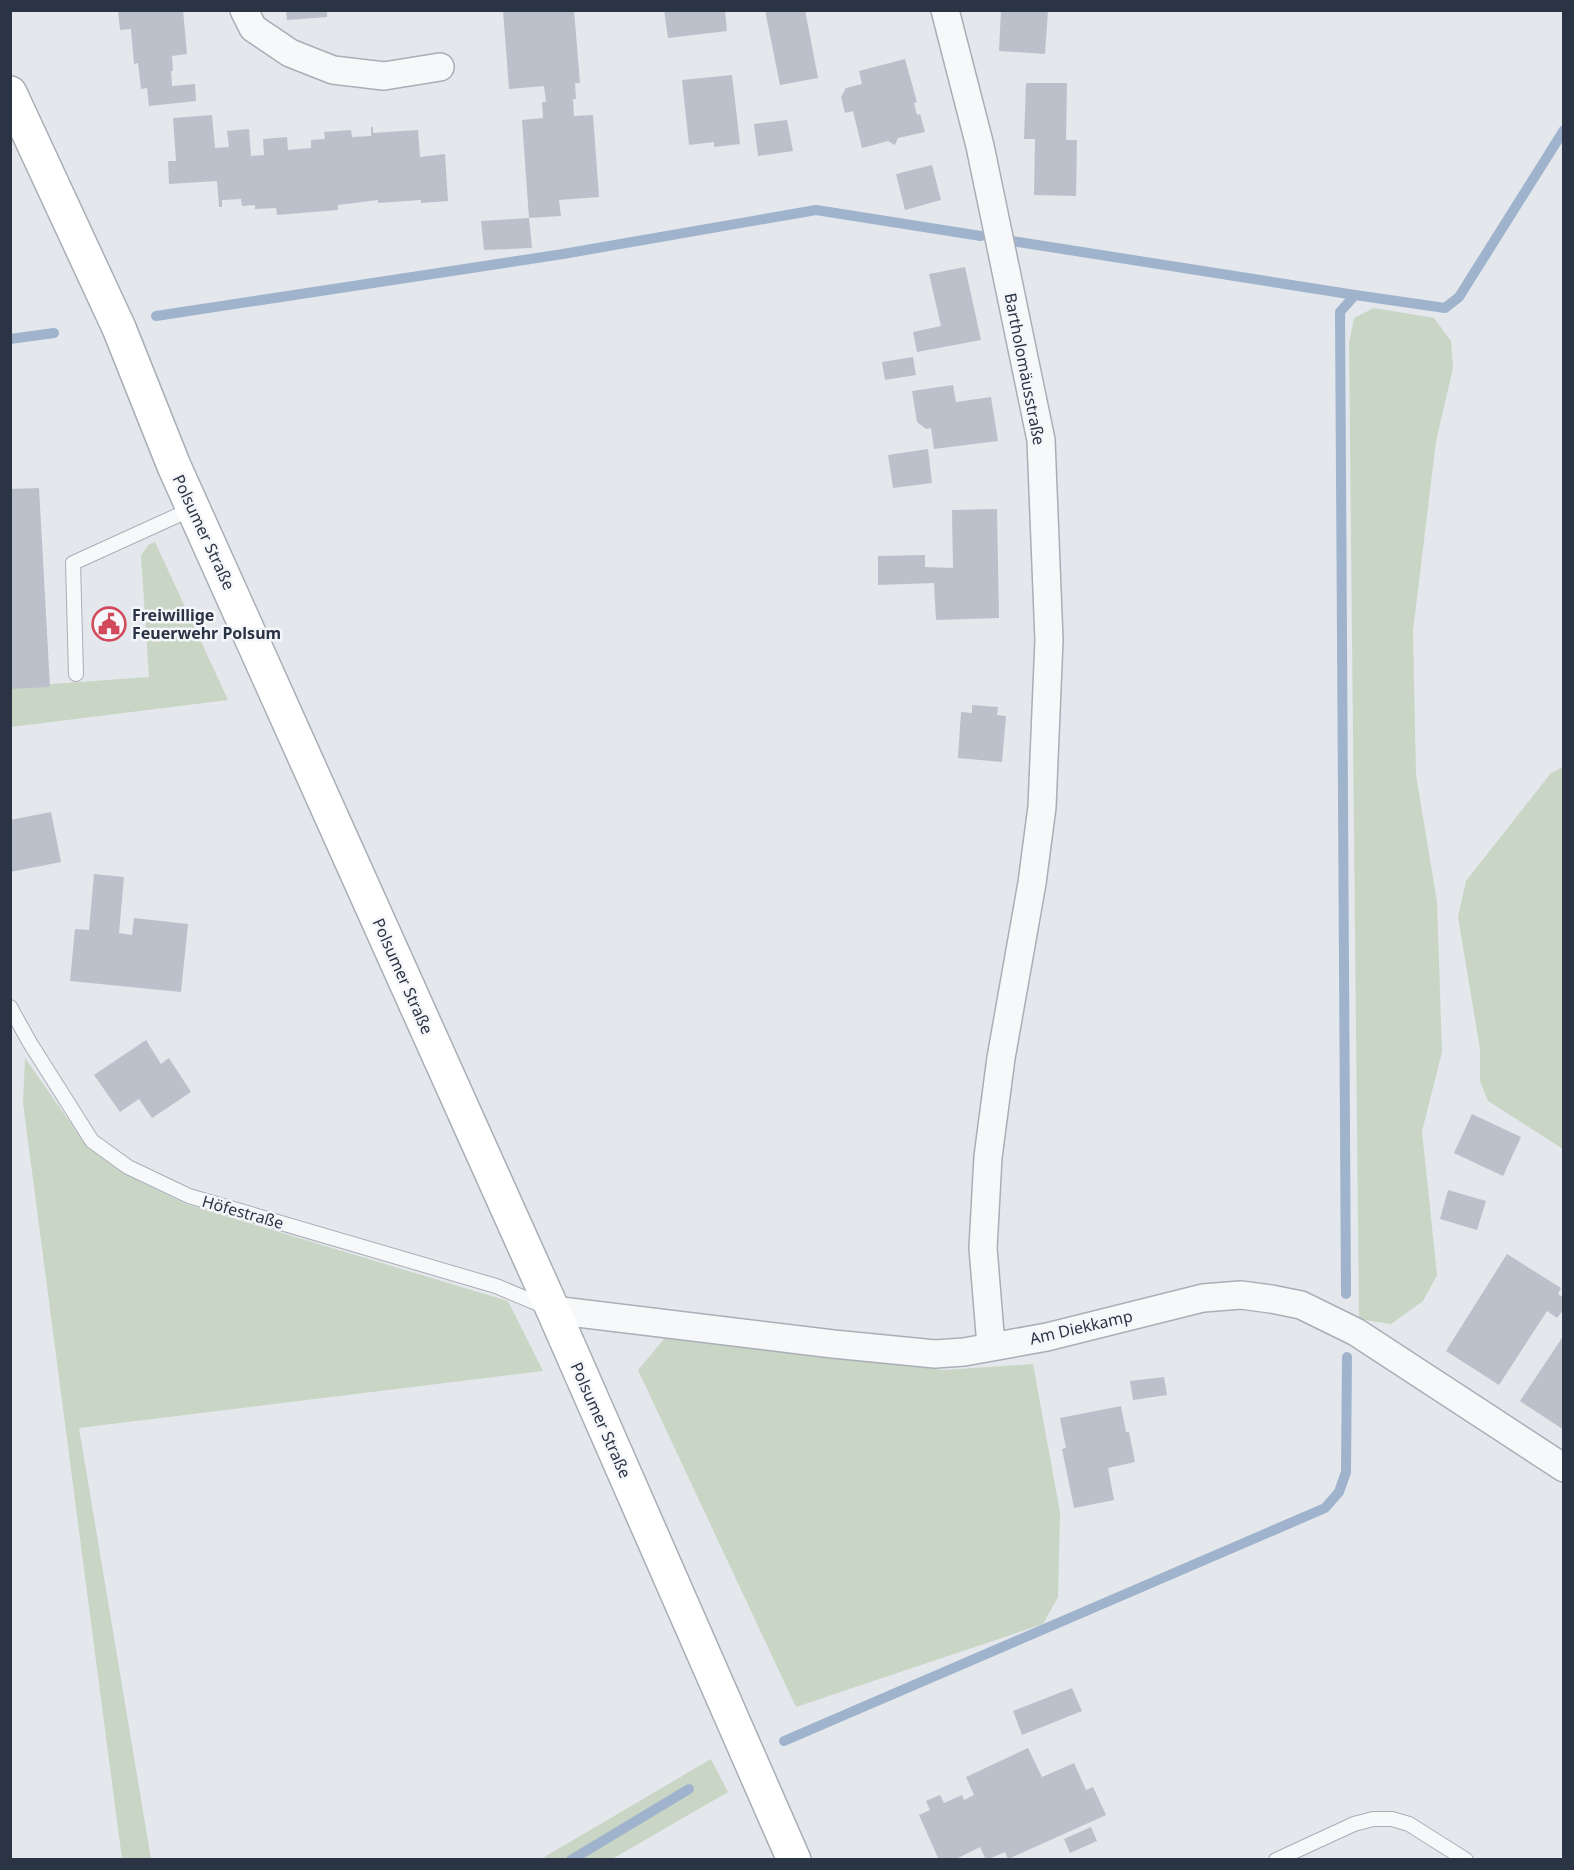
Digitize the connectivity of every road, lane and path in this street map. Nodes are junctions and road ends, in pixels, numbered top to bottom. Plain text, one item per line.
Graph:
1 (244, 10) edge
2 (945, 10) edge
3 (440, 67) dead end
4 (10, 93) edge
5 (194, 508) junction
6 (76, 674) dead end
7 (10, 1007) edge
8 (553, 1310) junction
9 (991, 1346) junction
10 (1563, 1468) edge
11 (794, 1860) edge
12 (1276, 1860) edge
13 (1466, 1860) edge

1 - 3 street
2 - 9 street, Bartholomäusstraße
4 - 5 main road, Polsumer Straße
5 - 6 lane
5 - 8 main road, Polsumer Straße
7 - 8 lane, Höfestraße
8 - 9 street, Am Diekkamp
8 - 11 main road, Polsumer Straße
9 - 10 street, Am Diekkamp
12 - 13 lane

